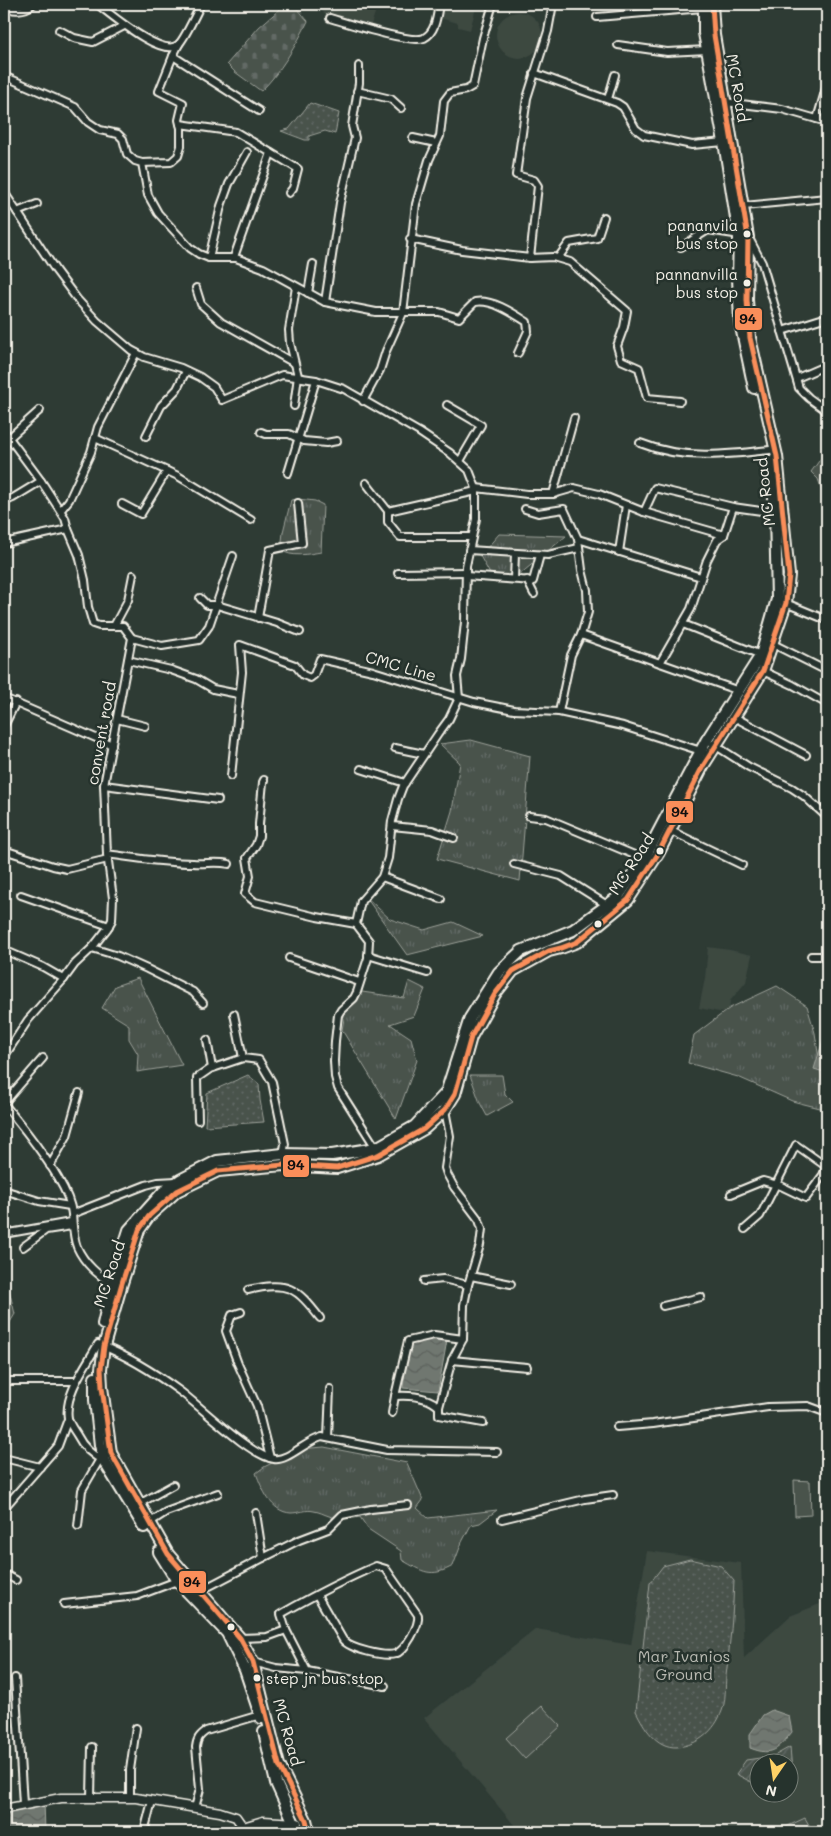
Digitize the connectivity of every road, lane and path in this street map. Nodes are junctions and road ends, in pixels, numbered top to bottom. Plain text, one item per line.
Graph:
1 (33, 4) edge
2 (98, 4) edge
3 (201, 4) edge
4 (439, 4) edge
5 (493, 4) edge
6 (553, 4) edge
7 (4, 5) edge
8 (706, 5) edge
9 (597, 17) dead end
10 (330, 18) dead end
11 (124, 26) junction
12 (59, 30) dead end
13 (179, 44) junction
14 (618, 45) dead end
15 (708, 50) junction
16 (173, 56) junction
17 (359, 66) dead end
18 (534, 73) junction
19 (615, 75) dead end
20 (4, 76) edge
21 (827, 85) edge
22 (357, 91) junction
23 (608, 99) junction
24 (725, 102) junction
25 (402, 108) dead end
26 (259, 111) dead end
27 (818, 119) junction
28 (827, 122) edge
29 (180, 124) junction
30 (413, 138) dead end
31 (724, 142) junction
32 (436, 143) junction
33 (247, 152) dead end
34 (271, 152) junction
35 (142, 163) junction
36 (4, 192) edge
37 (289, 193) dead end
38 (827, 198) edge
39 (37, 204) dead end
40 (744, 206) junction
41 (16, 212) junction
42 (604, 218) dead end
43 (743, 237) junction
44 (410, 239) junction
45 (681, 247) dead end
46 (209, 258) junction
47 (234, 258) junction
48 (530, 258) junction
49 (558, 258) junction
50 (313, 264) dead end
51 (296, 287) junction
52 (196, 288) dead end
53 (308, 293) junction
54 (325, 302) junction
55 (402, 313) junction
56 (827, 317) edge
57 (782, 332) junction
58 (136, 353) junction
59 (518, 353) dead end
60 (294, 362) junction
61 (827, 365) edge
62 (186, 371) junction
63 (298, 376) junction
64 (797, 378) junction
65 (316, 380) junction
66 (363, 401) junction
67 (680, 401) dead end
68 (448, 405) dead end
69 (294, 406) dead end
70 (40, 410) dead end
71 (827, 411) edge
72 (574, 418) dead end
73 (4, 431) edge
74 (261, 432) dead end
75 (146, 436) dead end
76 (9, 438) junction
77 (95, 438) junction
78 (298, 439) junction
79 (337, 440) dead end
80 (640, 443) dead end
81 (770, 450) junction
82 (460, 461) junction
83 (167, 471) junction
84 (288, 473) dead end
85 (41, 481) junction
86 (366, 483) dead end
87 (476, 490) junction
88 (553, 494) junction
89 (4, 502) edge
90 (298, 503) dead end
91 (122, 504) dead end
92 (626, 505) junction
93 (733, 507) junction
94 (525, 509) dead end
95 (61, 510) junction
96 (388, 511) junction
97 (644, 512) junction
98 (775, 513) junction
99 (251, 520) dead end
100 (68, 529) junction
101 (724, 535) junction
102 (472, 537) junction
103 (578, 539) junction
104 (4, 542) edge
105 (578, 548) junction
106 (469, 550) junction
107 (619, 552) junction
108 (515, 554) junction
109 (540, 555) junction
110 (233, 556) dead end
111 (398, 573) dead end
112 (132, 574) dead end
113 (466, 574) junction
114 (701, 577) junction
115 (514, 579) junction
116 (527, 580) junction
117 (534, 594) dead end
118 (200, 598) dead end
119 (782, 601) junction
120 (217, 605) junction
121 (258, 618) junction
122 (827, 620) edge
123 (683, 624) junction
124 (114, 626) junction
125 (300, 632) dead end
126 (581, 635) junction
127 (132, 638) junction
128 (773, 644) junction
129 (761, 655) junction
130 (128, 660) junction
131 (660, 662) junction
132 (763, 671) junction
133 (827, 671) edge
134 (739, 691) junction
135 (238, 694) junction
136 (4, 698) edge
137 (459, 698) junction
138 (16, 702) junction
139 (827, 704) edge
140 (560, 712) junction
141 (734, 717) junction
142 (117, 719) junction
143 (4, 726) edge
144 (145, 726) dead end
145 (112, 745) junction
146 (395, 748) dead end
147 (709, 751) junction
148 (424, 754) junction
149 (806, 755) dead end
150 (361, 769) dead end
151 (231, 776) dead end
152 (264, 780) dead end
153 (405, 783) junction
154 (104, 786) junction
155 (218, 800) dead end
156 (529, 816) dead end
157 (827, 817) edge
158 (392, 826) junction
159 (669, 830) junction
160 (454, 838) dead end
161 (4, 850) edge
162 (107, 856) junction
163 (644, 859) junction
164 (228, 864) dead end
165 (514, 864) dead end
166 (742, 865) dead end
167 (382, 877) junction
168 (21, 895) dead end
169 (441, 899) dead end
170 (607, 905) junction
171 (356, 924) junction
172 (108, 926) junction
173 (92, 948) junction
174 (4, 950) edge
175 (368, 955) junction
176 (811, 956) dead end
177 (827, 956) edge
178 (289, 958) dead end
179 (428, 973) dead end
180 (64, 979) junction
181 (360, 982) junction
182 (203, 1003) dead end
183 (234, 1014) dead end
184 (207, 1040) dead end
185 (4, 1057) edge
186 (43, 1058) dead end
187 (242, 1058) junction
188 (212, 1068) junction
189 (79, 1093) dead end
190 (4, 1103) edge
191 (445, 1110) junction
192 (198, 1120) dead end
193 (376, 1148) junction
194 (283, 1154) junction
195 (50, 1166) junction
196 (827, 1167) edge
197 (180, 1180) junction
198 (776, 1184) junction
199 (4, 1190) edge
200 (731, 1194) dead end
201 (70, 1206) junction
202 (72, 1214) junction
203 (72, 1224) junction
204 (745, 1229) dead end
205 (4, 1234) edge
206 (23, 1247) dead end
207 (471, 1276) junction
208 (424, 1281) dead end
209 (511, 1284) dead end
210 (468, 1285) junction
211 (116, 1287) junction
212 (248, 1290) dead end
213 (701, 1297) dead end
214 (663, 1306) dead end
215 (242, 1312) dead end
216 (320, 1318) dead end
217 (463, 1339) junction
218 (101, 1345) junction
219 (452, 1360) junction
220 (526, 1367) dead end
221 (4, 1380) edge
222 (76, 1381) junction
223 (330, 1389) dead end
224 (395, 1396) junction
225 (439, 1407) junction
226 (392, 1413) dead end
227 (827, 1413) edge
228 (68, 1419) junction
229 (484, 1424) dead end
230 (617, 1427) dead end
231 (328, 1438) junction
232 (497, 1452) dead end
233 (4, 1458) edge
234 (270, 1458) junction
235 (102, 1460) junction
236 (40, 1468) junction
237 (173, 1485) dead end
238 (218, 1493) dead end
239 (613, 1496) dead end
240 (139, 1504) junction
241 (408, 1505) dead end
242 (4, 1508) edge
243 (256, 1514) dead end
244 (502, 1519) dead end
245 (149, 1523) junction
246 (78, 1526) dead end
247 (263, 1558) junction
248 (4, 1574) edge
249 (16, 1580) dead end
250 (177, 1581) junction
251 (200, 1591) junction
252 (316, 1595) junction
253 (64, 1604) dead end
254 (286, 1630) junction
255 (240, 1638) junction
256 (251, 1666) junction
257 (307, 1671) junction
258 (16, 1678) dead end
259 (385, 1686) dead end
260 (260, 1714) junction
261 (136, 1728) dead end
262 (92, 1747) dead end
263 (91, 1798) junction
264 (130, 1798) junction
265 (152, 1801) junction
266 (23, 1804) junction
267 (5, 1808) edge
268 (195, 1808) junction
269 (300, 1825) edge
270 (144, 1832) edge
271 (309, 1832) edge

1 - 7 street
2 - 11 street
3 - 13 street
4 - 10 street
5 - 32 street
6 - 18 street
8 - 9 street
8 - 15 main road, MC Road
8 - 24 main road, MC Road
11 - 12 street
11 - 13 street
13 - 16 street
14 - 15 street
15 - 31 main road, MC Road
16 - 26 street
16 - 29 street
17 - 22 street
18 - 23 street
18 - 48 street
19 - 23 street
20 - 35 street
21 - 27 street
22 - 25 street
22 - 54 street
23 - 31 street
24 - 27 street
24 - 40 main road, MC Road
27 - 28 street
29 - 34 street
29 - 35 street
30 - 32 street
31 - 43 main road, MC Road
32 - 44 street
33 - 46 street
34 - 37 street
34 - 47 street
35 - 46 street
36 - 41 street
38 - 40 street
39 - 41 street
40 - 43 main road, MC Road
41 - 58 street
42 - 49 street
43 - 45 street
43 - 57 street
43 - 81 main road, MC Road
43 - 119 main road, MC Road
44 - 48 street
44 - 55 street
46 - 47 street
47 - 51 street
48 - 49 street
49 - 67 street
50 - 53 street
51 - 53 street
51 - 60 street
52 - 60 street
53 - 54 street
54 - 55 street
55 - 59 street
55 - 66 street
56 - 57 street
57 - 64 street
58 - 62 street
58 - 77 street
60 - 63 street
61 - 64 street
62 - 63 street
62 - 75 street
63 - 65 street
63 - 69 street
64 - 71 street
65 - 66 street
65 - 78 street
66 - 82 street
68 - 82 street
70 - 76 street
72 - 88 street
73 - 76 street
74 - 78 street
76 - 85 street
77 - 83 street
77 - 95 street
78 - 79 street
78 - 84 street
80 - 81 street
81 - 98 main road, MC Road
82 - 87 street
83 - 91 street
83 - 99 street
85 - 89 street
85 - 95 street
86 - 96 street
87 - 88 street
87 - 96 street
87 - 102 street
88 - 92 street
90 - 121 street
92 - 97 street
92 - 107 street
93 - 97 street
93 - 98 street
93 - 101 street
94 - 103 street
95 - 100 street
96 - 102 street
97 - 101 street
98 - 119 main road, MC Road
100 - 104 street
100 - 124 street
101 - 114 street
102 - 106 street
103 - 105 street
103 - 107 street
105 - 109 street
105 - 126 street
106 - 108 street
106 - 113 street
107 - 114 street
108 - 109 street
108 - 115 street
109 - 116 street
110 - 120 street
111 - 113 street
112 - 124 street
113 - 115 street
113 - 137 street
114 - 123 street
115 - 116 street
116 - 117 street
118 - 120 street
119 - 122 street
119 - 128 main road, MC Road
119 - 129 main road, MC Road
120 - 121 street
120 - 127 street
121 - 125 street
123 - 129 street
123 - 131 street
124 - 127 street
126 - 131 street
126 - 140 street
127 - 130 street, convent road
128 - 132 main road, MC Road
128 - 133 street
129 - 134 main road, MC Road
130 - 135 street
130 - 142 street, convent road
131 - 134 street
132 - 139 street
132 - 141 main road, MC Road
134 - 147 main road, MC Road
135 - 137 street, CMC Line
135 - 151 street, CMC Line
136 - 138 street
137 - 140 street, CMC Line
137 - 148 street
138 - 143 street
138 - 145 street
140 - 147 street, CMC Line
141 - 147 main road, MC Road
141 - 149 street
142 - 144 street
142 - 145 street, convent road
145 - 154 street, convent road
146 - 148 street
147 - 157 street, CMC Line
147 - 159 main road, MC Road
147 - 163 main road, MC Road
148 - 153 street
150 - 153 street
152 - 171 street
153 - 158 street
154 - 155 street
154 - 162 street, convent road
156 - 163 street
158 - 160 street
158 - 167 street
159 - 166 street
159 - 191 main road, MC Road
161 - 162 street
162 - 164 street
162 - 172 street, convent road
163 - 170 main road, MC Road
165 - 170 street
167 - 169 street
167 - 171 street
168 - 172 street
170 - 193 main road, MC Road
171 - 175 street
172 - 173 street, convent road
173 - 180 street, convent road
173 - 182 street
174 - 180 street
175 - 179 street
175 - 181 street
176 - 177 street
178 - 181 street
180 - 185 street, convent road
181 - 193 street
183 - 187 street
184 - 188 street
186 - 190 street
187 - 188 street
187 - 194 street
188 - 192 street
189 - 195 street
190 - 195 street
191 - 207 street
191 - 211 main road, MC Road
193 - 194 main road, MC Road
194 - 197 main road, MC Road
195 - 201 street
196 - 198 street
196 - 198 street
197 - 202 street
197 - 211 main road, MC Road
198 - 200 street
198 - 204 street
199 - 201 street
201 - 202 street
202 - 203 street
203 - 205 street
203 - 206 street
203 - 211 street
207 - 209 street
207 - 210 street
208 - 210 street
210 - 217 street
211 - 218 main road, MC Road
212 - 216 street
213 - 214 street
215 - 234 street
217 - 219 street
217 - 224 street
218 - 222 street
218 - 234 street
218 - 235 main road, MC Road
218 - 240 main road, MC Road
219 - 220 street
219 - 225 street
221 - 222 street
222 - 228 street
223 - 231 street
224 - 225 street
224 - 226 street
225 - 229 street
227 - 230 street
228 - 235 street
228 - 236 street
231 - 232 street
231 - 234 street
233 - 236 street
235 - 246 street
235 - 250 main road, MC Road
236 - 242 street
237 - 240 street
238 - 245 street
239 - 244 street
240 - 245 main road, MC Road
241 - 247 street
243 - 247 street
245 - 251 main road, MC Road
247 - 251 street
248 - 249 street
250 - 253 street
250 - 256 main road, MC Road
251 - 255 main road, MC Road
252 - 252 street
252 - 254 street
254 - 255 street
254 - 257 street
255 - 256 main road, MC Road
256 - 257 street
256 - 260 main road, MC Road
256 - 269 main road, MC Road
257 - 259 street
258 - 266 street
260 - 268 street
260 - 269 main road, MC Road
261 - 264 street
262 - 263 street
263 - 264 street
263 - 266 street
264 - 265 street
265 - 268 street
265 - 270 street
266 - 267 street
268 - 269 street
269 - 271 main road, MC Road

